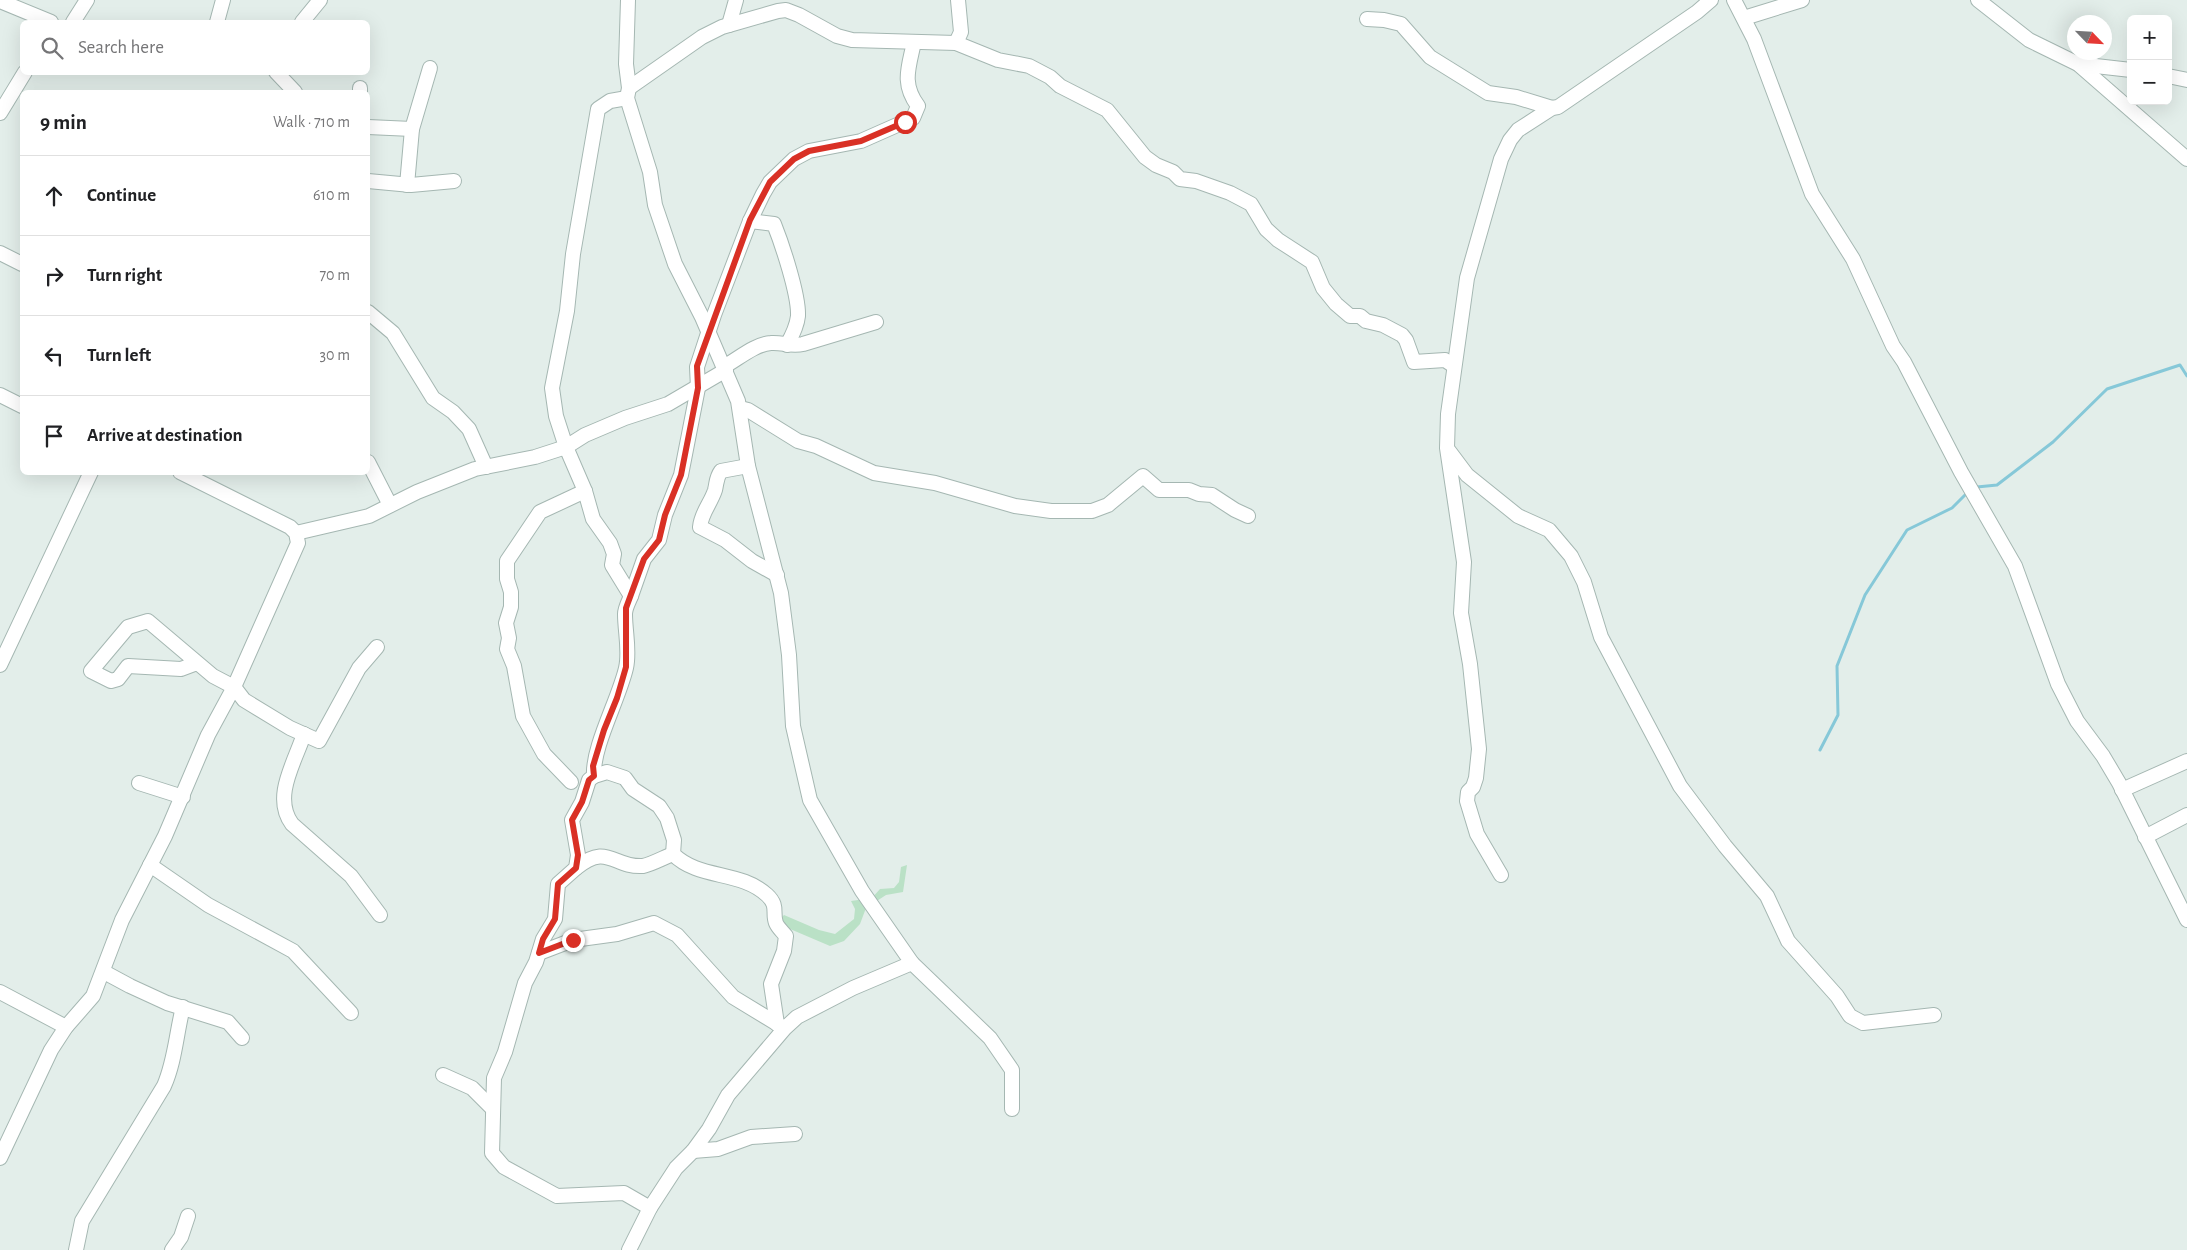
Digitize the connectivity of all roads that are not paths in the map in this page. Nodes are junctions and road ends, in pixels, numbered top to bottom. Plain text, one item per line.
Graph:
1 (87, 0) edge
2 (223, 0) edge
3 (320, 0) edge
4 (628, 0) edge
5 (736, 0) edge
6 (958, 0) edge
7 (1711, 0) edge
8 (1734, 0) edge
9 (1802, 0) edge
10 (1978, 0) edge
11 (0, 1) edge
12 (782, 5) edge
13 (1744, 18) junction
14 (1367, 19) dead end
15 (36, 20) edge
16 (74, 20) edge
17 (218, 20) edge
18 (304, 20) edge
19 (729, 26) junction
20 (914, 42) junction
21 (956, 44) junction
22 (2078, 64) junction
23 (430, 68) dead end
24 (2127, 70) edge
25 (23, 75) edge
26 (279, 75) edge
27 (2172, 77) edge
28 (2187, 80) edge
29 (292, 90) edge
30 (628, 93) junction
31 (1552, 108) junction
32 (0, 113) edge
33 (370, 127) edge
34 (412, 129) junction
35 (2187, 159) edge
36 (370, 181) edge
37 (454, 181) dead end
38 (407, 185) junction
39 (750, 220) junction
40 (0, 252) edge
41 (20, 263) edge
42 (370, 314) edge
43 (876, 322) dead end
44 (709, 331) junction
45 (787, 345) junction
46 (1454, 366) junction
47 (726, 368) junction
48 (698, 388) junction
49 (0, 395) edge
50 (20, 405) edge
51 (740, 408) junction
52 (566, 447) junction
53 (1448, 448) junction
54 (370, 466) edge
55 (748, 466) junction
56 (486, 467) junction
57 (90, 475) edge
58 (186, 475) edge
59 (585, 491) junction
60 (390, 505) junction
61 (1248, 516) dead end
62 (296, 533) junction
63 (777, 575) junction
64 (631, 596) junction
65 (376, 647) dead end
66 (197, 663) junction
67 (0, 666) edge
68 (234, 687) junction
69 (304, 734) junction
70 (2187, 761) edge
71 (594, 776) junction
72 (571, 782) dead end
73 (140, 783) dead end
74 (2122, 790) junction
75 (183, 797) junction
76 (2187, 815) edge
77 (2145, 837) junction
78 (673, 854) junction
79 (150, 865) junction
80 (576, 868) junction
81 (1501, 875) dead end
82 (380, 915) dead end
83 (2187, 920) edge
84 (539, 953) junction
85 (912, 963) junction
86 (104, 972) junction
87 (0, 992) edge
88 (182, 1008) junction
89 (351, 1013) dead end
90 (1934, 1015) dead end
91 (781, 1026) junction
92 (66, 1027) junction
93 (242, 1038) dead end
94 (443, 1075) dead end
95 (1012, 1108) dead end
96 (493, 1109) junction
97 (795, 1134) dead end
98 (693, 1151) junction
99 (0, 1158) edge
100 (650, 1208) junction
101 (188, 1216) dead end
102 (76, 1250) edge
103 (172, 1250) edge
104 (630, 1250) edge

1 - 16 street
2 - 17 street
3 - 18 street
4 - 30 street
5 - 19 street
6 - 21 street
7 - 31 street
8 - 13 street
9 - 13 street
10 - 22 street
11 - 15 street
12 - 19 street
12 - 20 street
13 - 74 street
14 - 31 street
19 - 30 street
20 - 21 street
20 - 39 street
21 - 46 street
22 - 24 street
22 - 35 street
23 - 34 street
25 - 32 street
26 - 29 street
27 - 28 street
30 - 44 street
30 - 52 street
31 - 46 street
33 - 34 street
34 - 38 street
36 - 38 street
37 - 38 street
39 - 44 street
39 - 45 street
40 - 41 street
42 - 56 street
43 - 45 street
44 - 47 street
44 - 48 street
45 - 47 street
46 - 53 street
47 - 48 street
47 - 51 street
48 - 52 street
48 - 64 street
49 - 50 street
51 - 55 street
51 - 61 street
52 - 56 street
52 - 59 street
53 - 81 street
53 - 90 street
54 - 60 street
55 - 63 street
55 - 63 street
56 - 60 street
57 - 67 street
58 - 62 street
59 - 64 street
59 - 72 street
60 - 62 street
62 - 68 street
63 - 85 street
64 - 71 street
65 - 69 street
66 - 66 street
66 - 68 street
68 - 69 street
68 - 75 street
69 - 82 street
70 - 74 street
71 - 78 street
71 - 80 street
73 - 75 street
74 - 77 street
75 - 79 street
76 - 77 street
77 - 83 street
78 - 80 street
78 - 91 street
79 - 86 street
79 - 89 street
80 - 84 street
84 - 91 street
84 - 96 street
85 - 91 street
85 - 95 street
86 - 88 street
86 - 92 street
87 - 92 street
88 - 93 street
88 - 102 street
91 - 98 street
92 - 99 street
94 - 96 street
96 - 100 street
97 - 98 street
98 - 100 street
100 - 104 street
101 - 103 street

